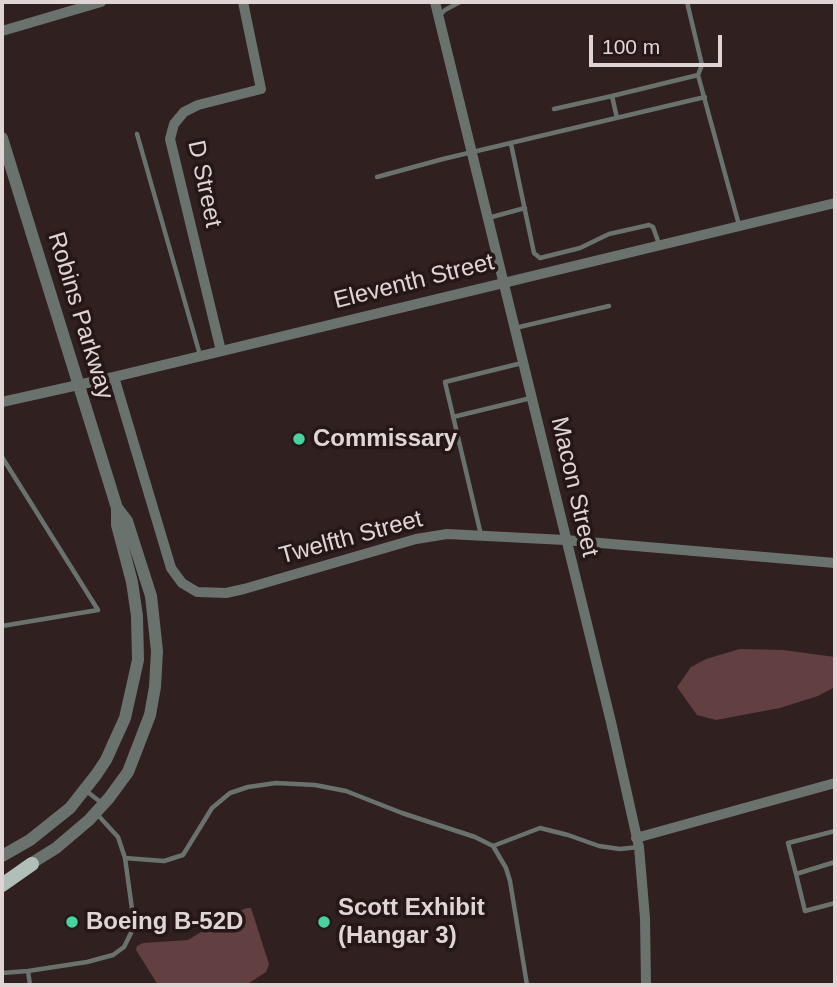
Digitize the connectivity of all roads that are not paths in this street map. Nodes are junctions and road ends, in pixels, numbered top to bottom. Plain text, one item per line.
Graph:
1 (243, 2) edge
2 (435, 2) edge
3 (460, 2) edge
4 (687, 2) edge
5 (94, 3) edge
6 (438, 17) junction
7 (2, 31) edge
8 (698, 75) junction
9 (612, 96) junction
10 (705, 97) junction
11 (554, 109) dead end
12 (617, 118) junction
13 (137, 134) dead end
14 (2, 138) edge
15 (511, 144) junction
16 (472, 153) junction
17 (377, 177) dead end
18 (835, 203) edge
19 (525, 208) junction
20 (488, 218) junction
21 (739, 225) junction
22 (659, 244) junction
23 (504, 282) junction
24 (609, 306) dead end
25 (515, 328) junction
26 (221, 351) junction
27 (200, 356) junction
28 (523, 363) junction
29 (114, 377) junction
30 (79, 384) junction
31 (531, 397) junction
32 (2, 402) edge
33 (453, 416) junction
34 (2, 457) edge
35 (117, 508) junction
36 (482, 536) junction
37 (565, 540) junction
38 (835, 562) edge
39 (153, 605) junction
40 (135, 606) junction
41 (2, 626) edge
42 (134, 681) junction
43 (155, 687) junction
44 (835, 783) edge
45 (85, 790) junction
46 (100, 808) junction
47 (835, 831) edge
48 (638, 843) junction
49 (493, 846) junction
50 (2, 856) edge
51 (125, 858) junction
52 (835, 862) edge
53 (32, 864) junction
54 (796, 874) junction
55 (2, 879) edge
56 (2, 885) edge
57 (835, 903) edge
58 (28, 971) junction
59 (2, 973) edge
60 (30, 985) edge
61 (527, 985) edge
62 (646, 985) edge

1 - 26 street, D Street
2 - 6 street, Macon Street
3 - 6 lane
4 - 8 lane
5 - 7 street
6 - 16 street, Macon Street
8 - 9 lane
8 - 10 lane
9 - 11 lane
9 - 12 lane
10 - 12 lane
10 - 21 lane
12 - 15 lane
13 - 27 lane
14 - 30 street, Robins Parkway
15 - 16 lane
15 - 19 lane
16 - 17 lane
16 - 20 street, Macon Street
18 - 21 street, Eleventh Street
19 - 20 lane
19 - 22 lane
20 - 23 street, Macon Street
21 - 22 street, Eleventh Street
22 - 23 street, Eleventh Street
23 - 25 street, Macon Street
23 - 26 street, Eleventh Street
24 - 25 lane
25 - 28 street, Macon Street
26 - 27 street, Eleventh Street
27 - 29 street, Eleventh Street
28 - 31 street, Macon Street
28 - 33 lane
29 - 30 street, Eleventh Street
29 - 36 street, Twelfth Street
30 - 32 street, Eleventh Street
30 - 35 street, Robins Parkway
31 - 33 lane
31 - 37 street, Macon Street
33 - 36 lane
34 - 41 lane
35 - 39 street, Robins Parkway
35 - 40 street, Robins Parkway
36 - 37 street, Twelfth Street
37 - 38 street, Twelfth Street
37 - 48 street, Macon Street
39 - 40 street
39 - 43 street, Robins Parkway
40 - 42 street, Robins Parkway
42 - 43 street
42 - 45 street, Robins Parkway
43 - 46 street, Robins Parkway
44 - 48 street
45 - 46 lane
45 - 50 street, Robins Parkway
46 - 51 lane
46 - 53 street, Robins Parkway
47 - 54 lane
48 - 49 lane
48 - 62 street, Macon Street
49 - 51 lane
49 - 61 lane
51 - 58 lane
52 - 54 lane
53 - 55 street, Robins Parkway
53 - 56 main road
54 - 57 lane
58 - 59 lane
58 - 60 lane

